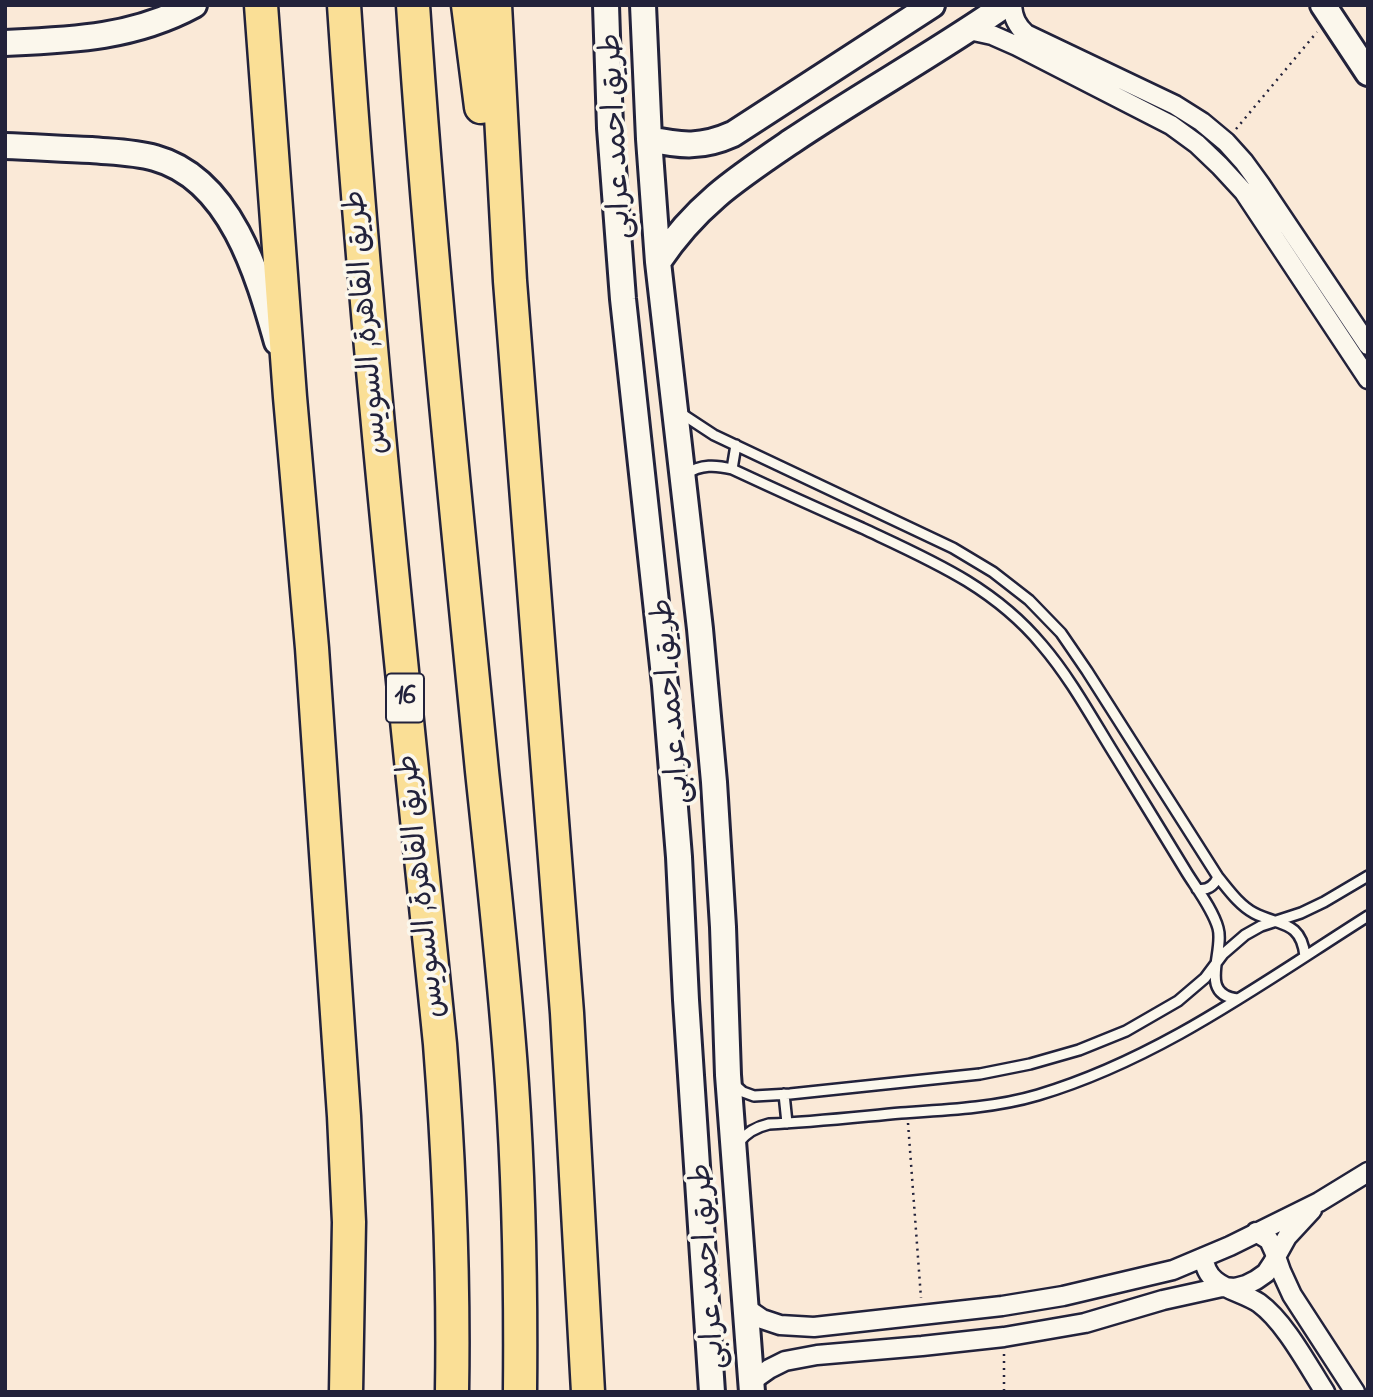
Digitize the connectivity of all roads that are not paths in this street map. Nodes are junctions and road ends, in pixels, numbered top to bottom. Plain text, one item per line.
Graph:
1 (194, 5) edge
2 (261, 5) edge
3 (344, 5) edge
4 (413, 5) edge
5 (468, 5) edge
6 (495, 5) edge
7 (606, 5) edge
8 (643, 5) edge
9 (932, 5) edge
10 (1005, 5) edge
11 (1012, 5) edge
12 (1327, 11) edge
13 (968, 30) junction
14 (5, 43) edge
15 (1368, 73) edge
16 (797, 93) junction
17 (818, 124) junction
18 (649, 139) junction
19 (5, 146) edge
20 (658, 262) junction
21 (510, 281) junction
22 (1368, 345) edge
23 (1368, 380) edge
24 (290, 397) junction
25 (674, 408) junction
26 (736, 445) junction
27 (732, 469) junction
28 (682, 477) junction
29 (714, 782) junction
30 (674, 785) junction
31 (1368, 876) edge
32 (1218, 877) junction
33 (1197, 889) junction
34 (1368, 916) edge
35 (1277, 921) junction
36 (1305, 956) junction
37 (1216, 964) junction
38 (1238, 999) junction
39 (728, 1075) junction
40 (784, 1094) junction
41 (787, 1123) junction
42 (734, 1149) junction
43 (1368, 1172) edge
44 (1319, 1202) junction
45 (1256, 1233) junction
46 (1203, 1257) junction
47 (1276, 1258) junction
48 (1222, 1287) junction
49 (746, 1308) junction
50 (814, 1326) junction
51 (817, 1355) junction
52 (752, 1386) edge
53 (345, 1392) edge
54 (452, 1392) edge
55 (520, 1392) edge
56 (588, 1392) edge
57 (712, 1392) edge
58 (1325, 1392) edge
59 (1355, 1392) edge

1 - 14 street
2 - 24 highway
3 - 54 highway, طريق القاهرة, السويس / 16
4 - 55 highway
5 - 21 highway
6 - 21 highway
7 - 30 street, طريق احمد عرابى
8 - 18 street, طريق احمد عرابى
9 - 16 street
10 - 13 street
11 - 22 street
12 - 15 street
13 - 17 street
13 - 23 street
16 - 17 street
16 - 18 street
17 - 20 street
18 - 20 street, طريق احمد عرابى
19 - 24 street
20 - 25 street, طريق احمد عرابى
21 - 56 highway
24 - 53 highway
25 - 26 lane
25 - 28 street, طريق احمد عرابى
26 - 27 lane
26 - 32 lane
27 - 28 lane
27 - 33 lane
28 - 29 street, طريق احمد عرابى
29 - 30 street
29 - 39 street, طريق احمد عرابى
30 - 57 street, طريق احمد عرابى
31 - 35 lane
32 - 33 lane
32 - 35 lane
33 - 37 lane
34 - 36 lane
35 - 36 lane
35 - 37 lane
36 - 38 lane
37 - 38 lane
37 - 40 lane
38 - 41 lane
39 - 40 lane
39 - 42 street, طريق احمد عرابى
40 - 41 lane
41 - 42 lane
42 - 49 street, طريق احمد عرابى
43 - 44 street
44 - 45 street
44 - 47 street
45 - 46 street
45 - 47 street
46 - 48 street
46 - 50 street
47 - 48 street
47 - 59 street
48 - 51 street
48 - 58 street
49 - 50 street
49 - 52 street, طريق احمد عرابى
50 - 51 street
51 - 52 street

